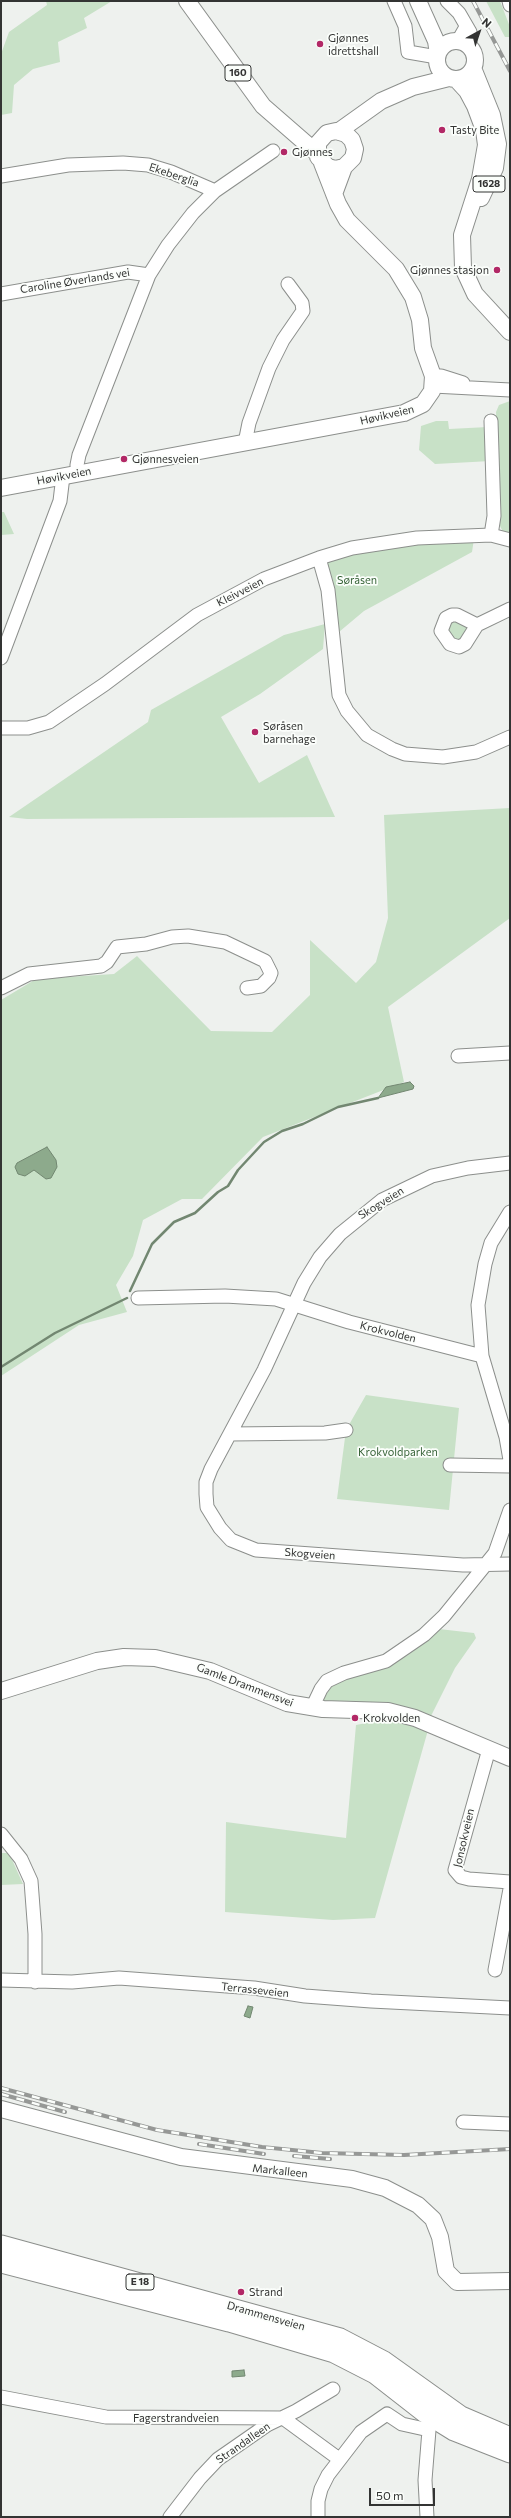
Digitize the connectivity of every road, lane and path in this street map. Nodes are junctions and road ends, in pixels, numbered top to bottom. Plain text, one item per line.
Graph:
1 (394, 1) edge
2 (447, 1) edge
3 (509, 1) edge
4 (187, 3) edge
5 (420, 3) edge
6 (510, 5) edge
7 (460, 43) junction
8 (437, 57) junction
9 (474, 68) junction
10 (452, 79) junction
11 (413, 87) junction
12 (360, 116) junction
13 (292, 131) junction
14 (332, 133) junction
15 (352, 140) junction
16 (274, 151) dead end
17 (320, 158) junction
18 (344, 166) junction
19 (1, 176) edge
20 (215, 191) junction
21 (334, 194) junction
22 (468, 219) junction
23 (149, 275) junction
24 (288, 284) dead end
25 (1, 294) edge
26 (510, 332) edge
27 (433, 381) junction
28 (510, 390) edge
29 (491, 421) dead end
30 (245, 443) junction
31 (77, 473) junction
32 (1, 488) edge
33 (491, 535) junction
34 (510, 540) edge
35 (319, 558) junction
36 (510, 609) edge
37 (477, 625) dead end
38 (1, 658) edge
39 (1, 728) edge
40 (510, 737) edge
41 (1, 988) edge
42 (247, 988) dead end
43 (510, 1053) edge
44 (458, 1056) dead end
45 (510, 1163) edge
46 (510, 1212) edge
47 (138, 1298) dead end
48 (294, 1305) junction
49 (482, 1356) junction
50 (346, 1430) dead end
51 (230, 1434) junction
52 (508, 1436) edge
53 (510, 1460) edge
54 (450, 1465) dead end
55 (510, 1466) edge
56 (510, 1510) edge
57 (488, 1564) junction
58 (510, 1564) edge
59 (1, 1691) edge
60 (312, 1708) junction
61 (489, 1750) junction
62 (510, 1758) edge
63 (1, 1834) edge
64 (510, 1882) edge
65 (510, 1889) edge
66 (494, 1970) dead end
67 (1, 1980) edge
68 (35, 1982) junction
69 (510, 2008) edge
70 (1, 2109) edge
71 (463, 2122) dead end
72 (510, 2124) edge
73 (1, 2246) edge
74 (1, 2263) edge
75 (510, 2281) edge
76 (333, 2389) dead end
77 (1, 2397) edge
78 (282, 2418) junction
79 (510, 2437) edge
80 (510, 2453) edge
81 (339, 2459) junction
82 (170, 2517) edge
83 (318, 2517) edge
84 (427, 2517) edge

1 - 8 street
2 - 7 street
3 - 6 street
4 - 13 main road, 160
5 - 7 main road, 1628
5 - 8 main road, 1628
7 - 8 main road
7 - 9 main road, 1628
8 - 10 main road, 1628
8 - 11 main road
9 - 10 main road
9 - 22 main road, 1628
10 - 11 main road
10 - 22 main road, 1628
11 - 12 main road
12 - 14 main road
12 - 15 main road
13 - 14 main road
13 - 17 main road, 160
14 - 15 main road
14 - 17 main road
15 - 18 main road
16 - 20 street
17 - 18 main road
17 - 21 main road
18 - 21 main road
19 - 20 street, Ekeberglia
20 - 23 street, Ekeberglia
21 - 27 main road
22 - 26 main road
23 - 25 street, Caroline Øverlands vei
23 - 31 street
24 - 30 street
27 - 28 street
27 - 30 main road, Høvikveien
29 - 33 street
30 - 31 main road, Høvikveien
31 - 32 main road, Høvikveien
31 - 38 street
33 - 34 street, Kleivveien
33 - 35 street, Kleivveien
35 - 39 street, Kleivveien
35 - 40 street
36 - 37 street
41 - 42 street
43 - 44 street
45 - 48 street, Skogveien
46 - 49 street
47 - 48 street
48 - 49 street, Krokvolden
48 - 51 street, Skogveien
49 - 52 street
50 - 51 street
51 - 57 street, Skogveien
52 - 53 street
54 - 55 street
56 - 57 street
57 - 58 street, Skogveien
57 - 60 street
59 - 60 main road, Gamle Drammensvei
60 - 61 main road, Gamle Drammensvei
61 - 62 main road, Gamle Drammensvei
61 - 64 street, Jonsokveien
63 - 68 street
65 - 66 street
67 - 68 street, Terrasseveien
68 - 69 street, Terrasseveien
70 - 75 main road, Markalleen
71 - 72 street
73 - 79 highway, Drammensveien / E 18
74 - 80 highway, Drammensveien / E 18
76 - 78 street, Strandalleen
77 - 78 street, Fagerstrandveien
78 - 81 street
78 - 82 street, Strandalleen
81 - 83 street
81 - 84 street

